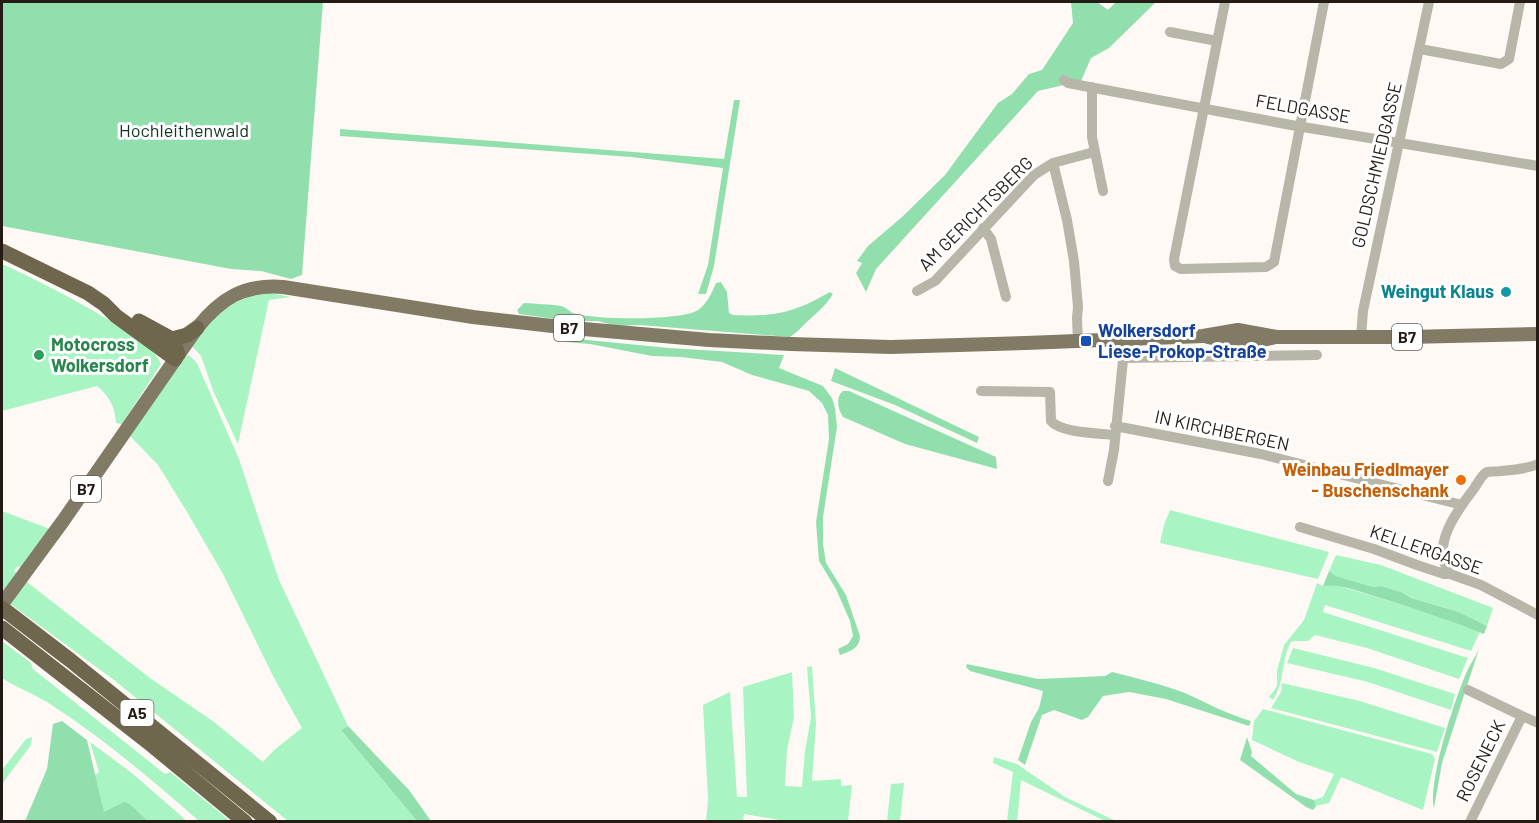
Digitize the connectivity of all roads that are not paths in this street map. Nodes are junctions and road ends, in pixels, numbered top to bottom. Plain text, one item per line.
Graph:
1 (1225, 2) edge
2 (1324, 2) edge
3 (1429, 2) edge
4 (1520, 2) edge
5 (1170, 32) dead end
6 (1217, 41) junction
7 (1420, 49) junction
8 (1064, 80) dead end
9 (1092, 87) junction
10 (1204, 108) junction
11 (1298, 126) junction
12 (1399, 142) junction
13 (1094, 152) junction
14 (1053, 163) junction
15 (1538, 166) edge
16 (1103, 191) dead end
17 (982, 228) junction
18 (2, 251) edge
19 (917, 291) dead end
20 (1006, 297) dead end
21 (197, 328) joint
22 (1538, 334) edge
23 (1362, 337) junction
24 (1125, 340) junction
25 (1078, 341) junction
26 (175, 350) junction
27 (1317, 355) dead end
28 (1124, 358) junction
29 (981, 391) dead end
30 (1115, 431) junction
31 (1538, 464) edge
32 (1108, 481) dead end
33 (1462, 505) junction
34 (1300, 527) dead end
35 (1450, 573) junction
36 (2, 604) edge
37 (2, 608) edge
38 (1538, 615) edge
39 (2, 628) edge
40 (1468, 690) dead end
41 (1522, 716) junction
42 (1538, 723) edge
43 (245, 822) edge
44 (270, 822) edge
45 (1470, 822) edge

1 - 6 street
2 - 11 street
3 - 7 street, GOLDSCHMIEDGASSE
4 - 7 street
5 - 6 street
6 - 10 street
7 - 12 street, GOLDSCHMIEDGASSE
8 - 9 street, FELDGASSE
9 - 10 street, FELDGASSE
9 - 13 street
10 - 11 street, FELDGASSE
10 - 11 street
11 - 12 street, FELDGASSE
12 - 15 street, FELDGASSE
12 - 23 street, GOLDSCHMIEDGASSE
13 - 14 street, AM GERICHTSBERG
13 - 16 street
14 - 17 street, AM GERICHTSBERG
14 - 25 street
17 - 19 street, AM GERICHTSBERG
17 - 20 street
18 - 26 highway
21 - 25 main road, B7
21 - 26 highway
22 - 23 main road, B7
23 - 24 main road, B7
24 - 25 main road, B7
24 - 28 street
26 - 36 main road, B7
27 - 28 street
28 - 30 street
29 - 30 street, IN KIRCHBERGEN
30 - 32 street
30 - 33 street, IN KIRCHBERGEN
31 - 33 street
33 - 35 street
34 - 35 street, KELLERGASSE
35 - 38 street, KELLERGASSE
37 - 44 highway, A5
39 - 43 highway, A5
40 - 41 street, ROSENECK
41 - 42 street, ROSENECK
41 - 45 street, ROSENECK

